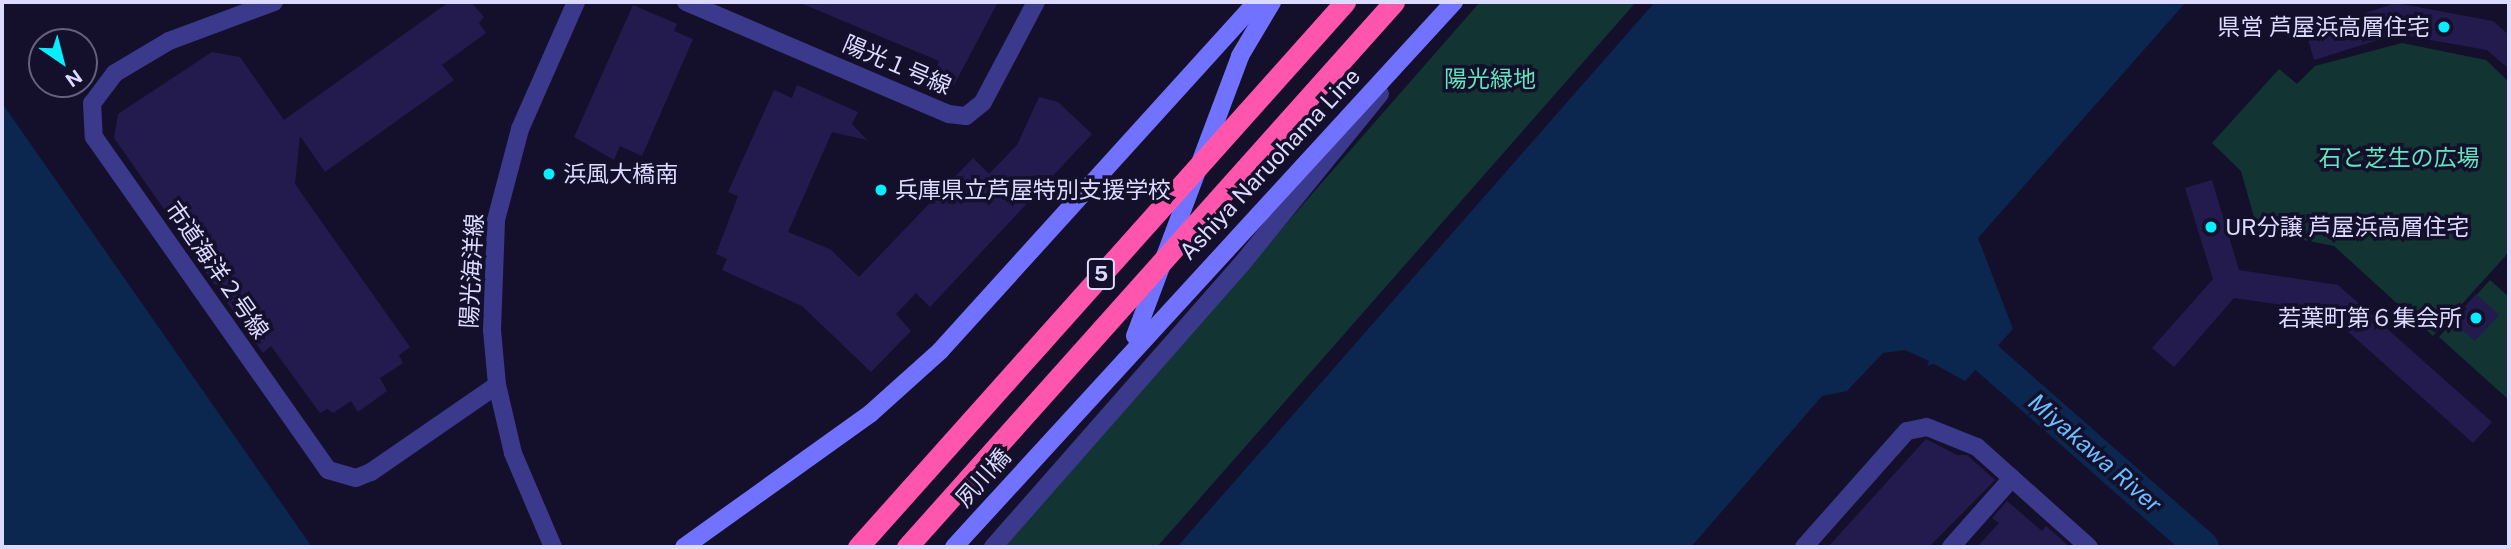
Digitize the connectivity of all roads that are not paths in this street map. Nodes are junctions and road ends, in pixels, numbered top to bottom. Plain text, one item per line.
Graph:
1 (274, 2) edge
2 (576, 2) edge
3 (686, 2) edge
4 (1036, 2) edge
5 (1258, 2) edge
6 (1272, 2) edge
7 (1345, 2) edge
8 (1394, 2) edge
9 (1454, 2) edge
10 (1122, 360) junction
11 (497, 385) junction
12 (1049, 440) joint
13 (2012, 478) junction
14 (553, 547) edge
15 (684, 547) edge
16 (858, 547) edge
17 (907, 547) edge
18 (954, 547) edge
19 (993, 547) edge
20 (1804, 547) edge
21 (1951, 547) edge
22 (2089, 547) edge

1 - 11 street, 市道海洋２号線
2 - 11 street, 陽光海洋線
3 - 4 street, 陽光１号線
5 - 15 main road
6 - 10 main road, Ashiya Naruohama Line
7 - 16 highway, 5, bridge
8 - 17 highway, 5, bridge
9 - 10 main road, Ashiya Naruohama Line
9 - 19 street
10 - 12 main road, Ashiya Naruohama Line
11 - 14 street, 陽光海洋線
12 - 18 main road, 夙川橋
13 - 20 street
13 - 21 street
13 - 22 street

